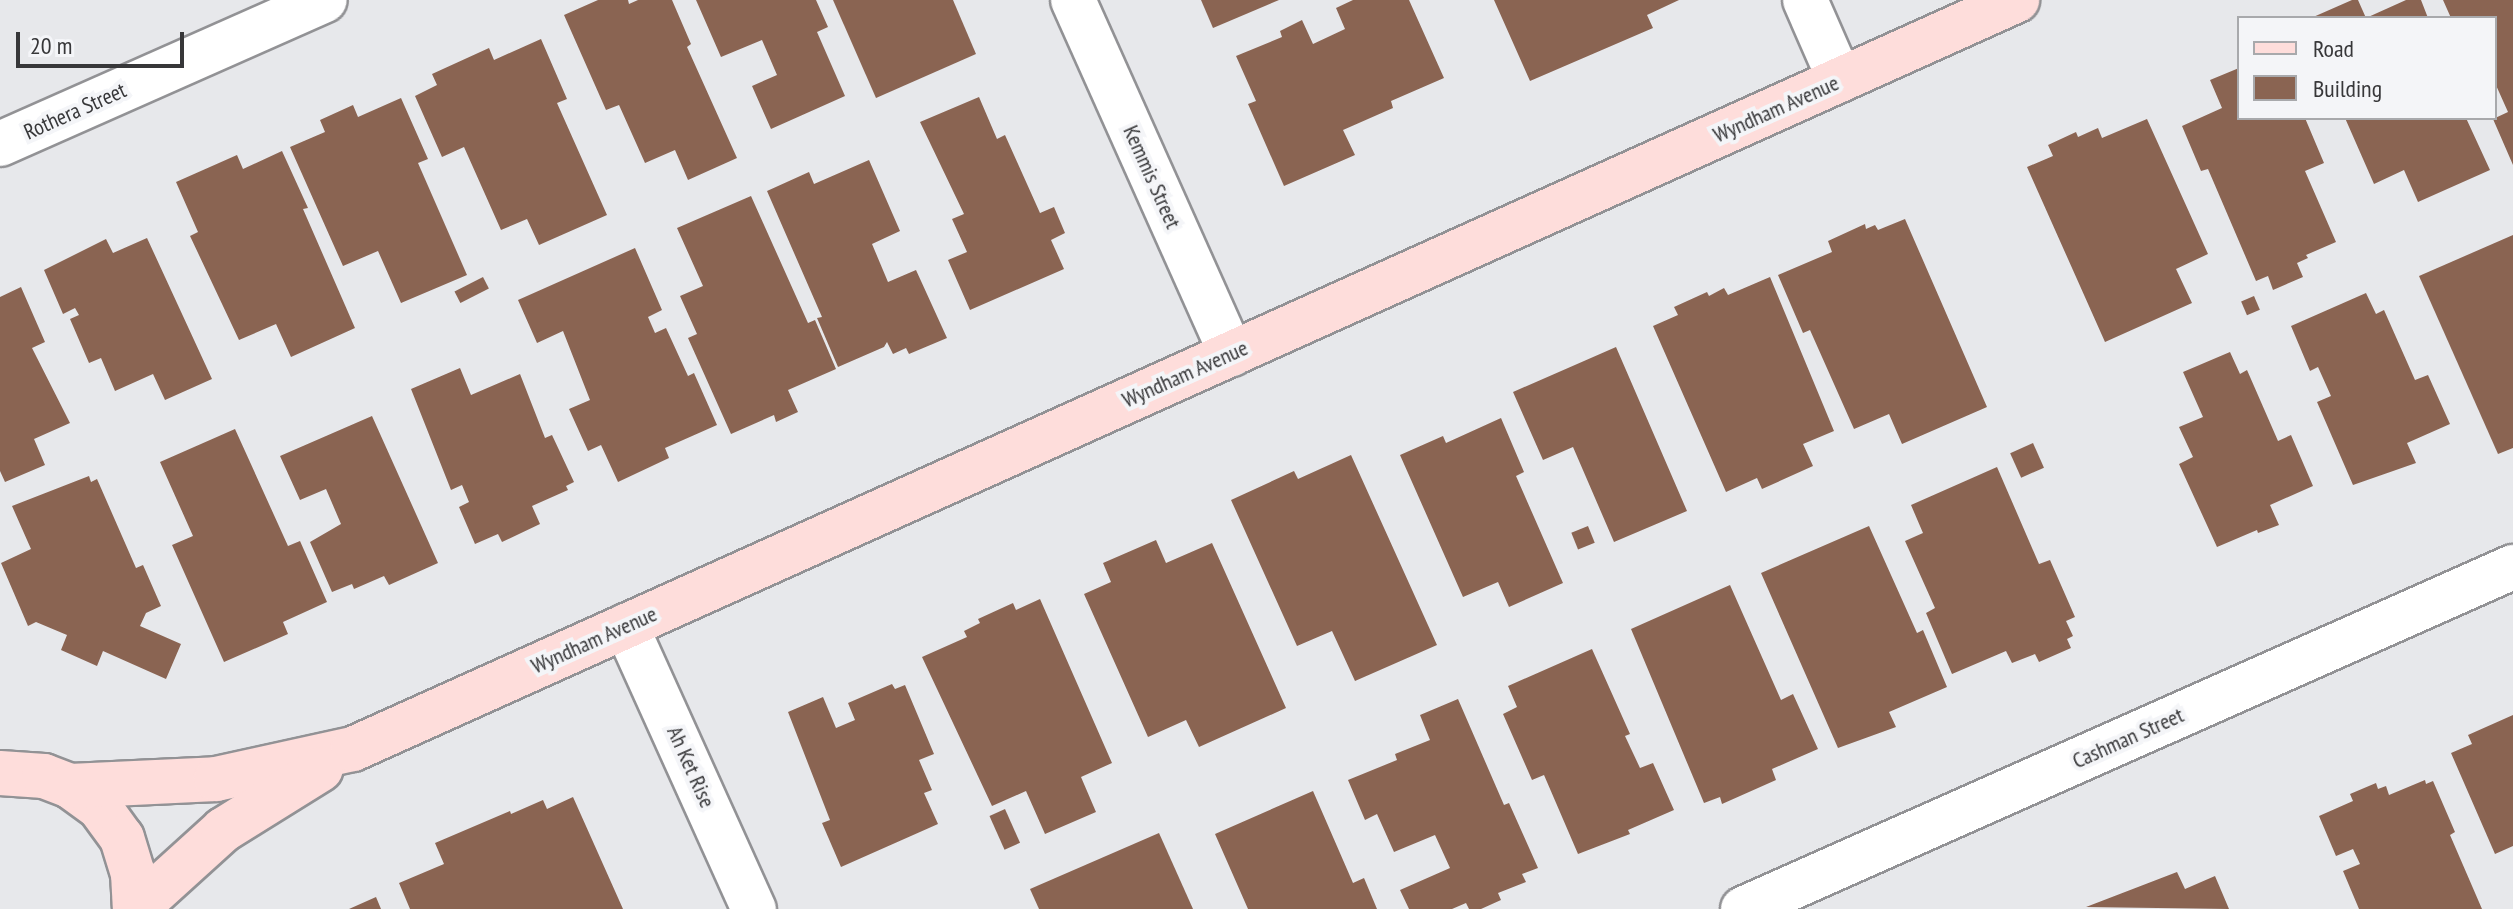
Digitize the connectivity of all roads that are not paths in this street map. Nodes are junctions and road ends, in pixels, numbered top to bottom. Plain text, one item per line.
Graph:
1 (325, 0) edge
2 (1073, 0) edge
3 (1805, 0) edge
4 (2017, 0) edge
5 (1840, 80) junction
6 (0, 144) edge
7 (1231, 354) junction
8 (2513, 567) edge
9 (626, 626) junction
10 (353, 749) junction
11 (5, 766) edge
12 (70, 786) junction
13 (135, 909) edge
14 (754, 909) edge
15 (1743, 909) edge

1 - 6 street, Rothera Street
2 - 7 street, Kemmis Street
3 - 5 street
4 - 5 street, Wyndham Avenue
5 - 7 street, Wyndham Avenue
7 - 9 street, Wyndham Avenue
8 - 15 street, Cashman Street
9 - 10 street, Wyndham Avenue
9 - 14 street, Ah Ket Rise
10 - 12 street, Wyndham Avenue
10 - 13 street, Wyndham Avenue
11 - 12 street
12 - 13 street

